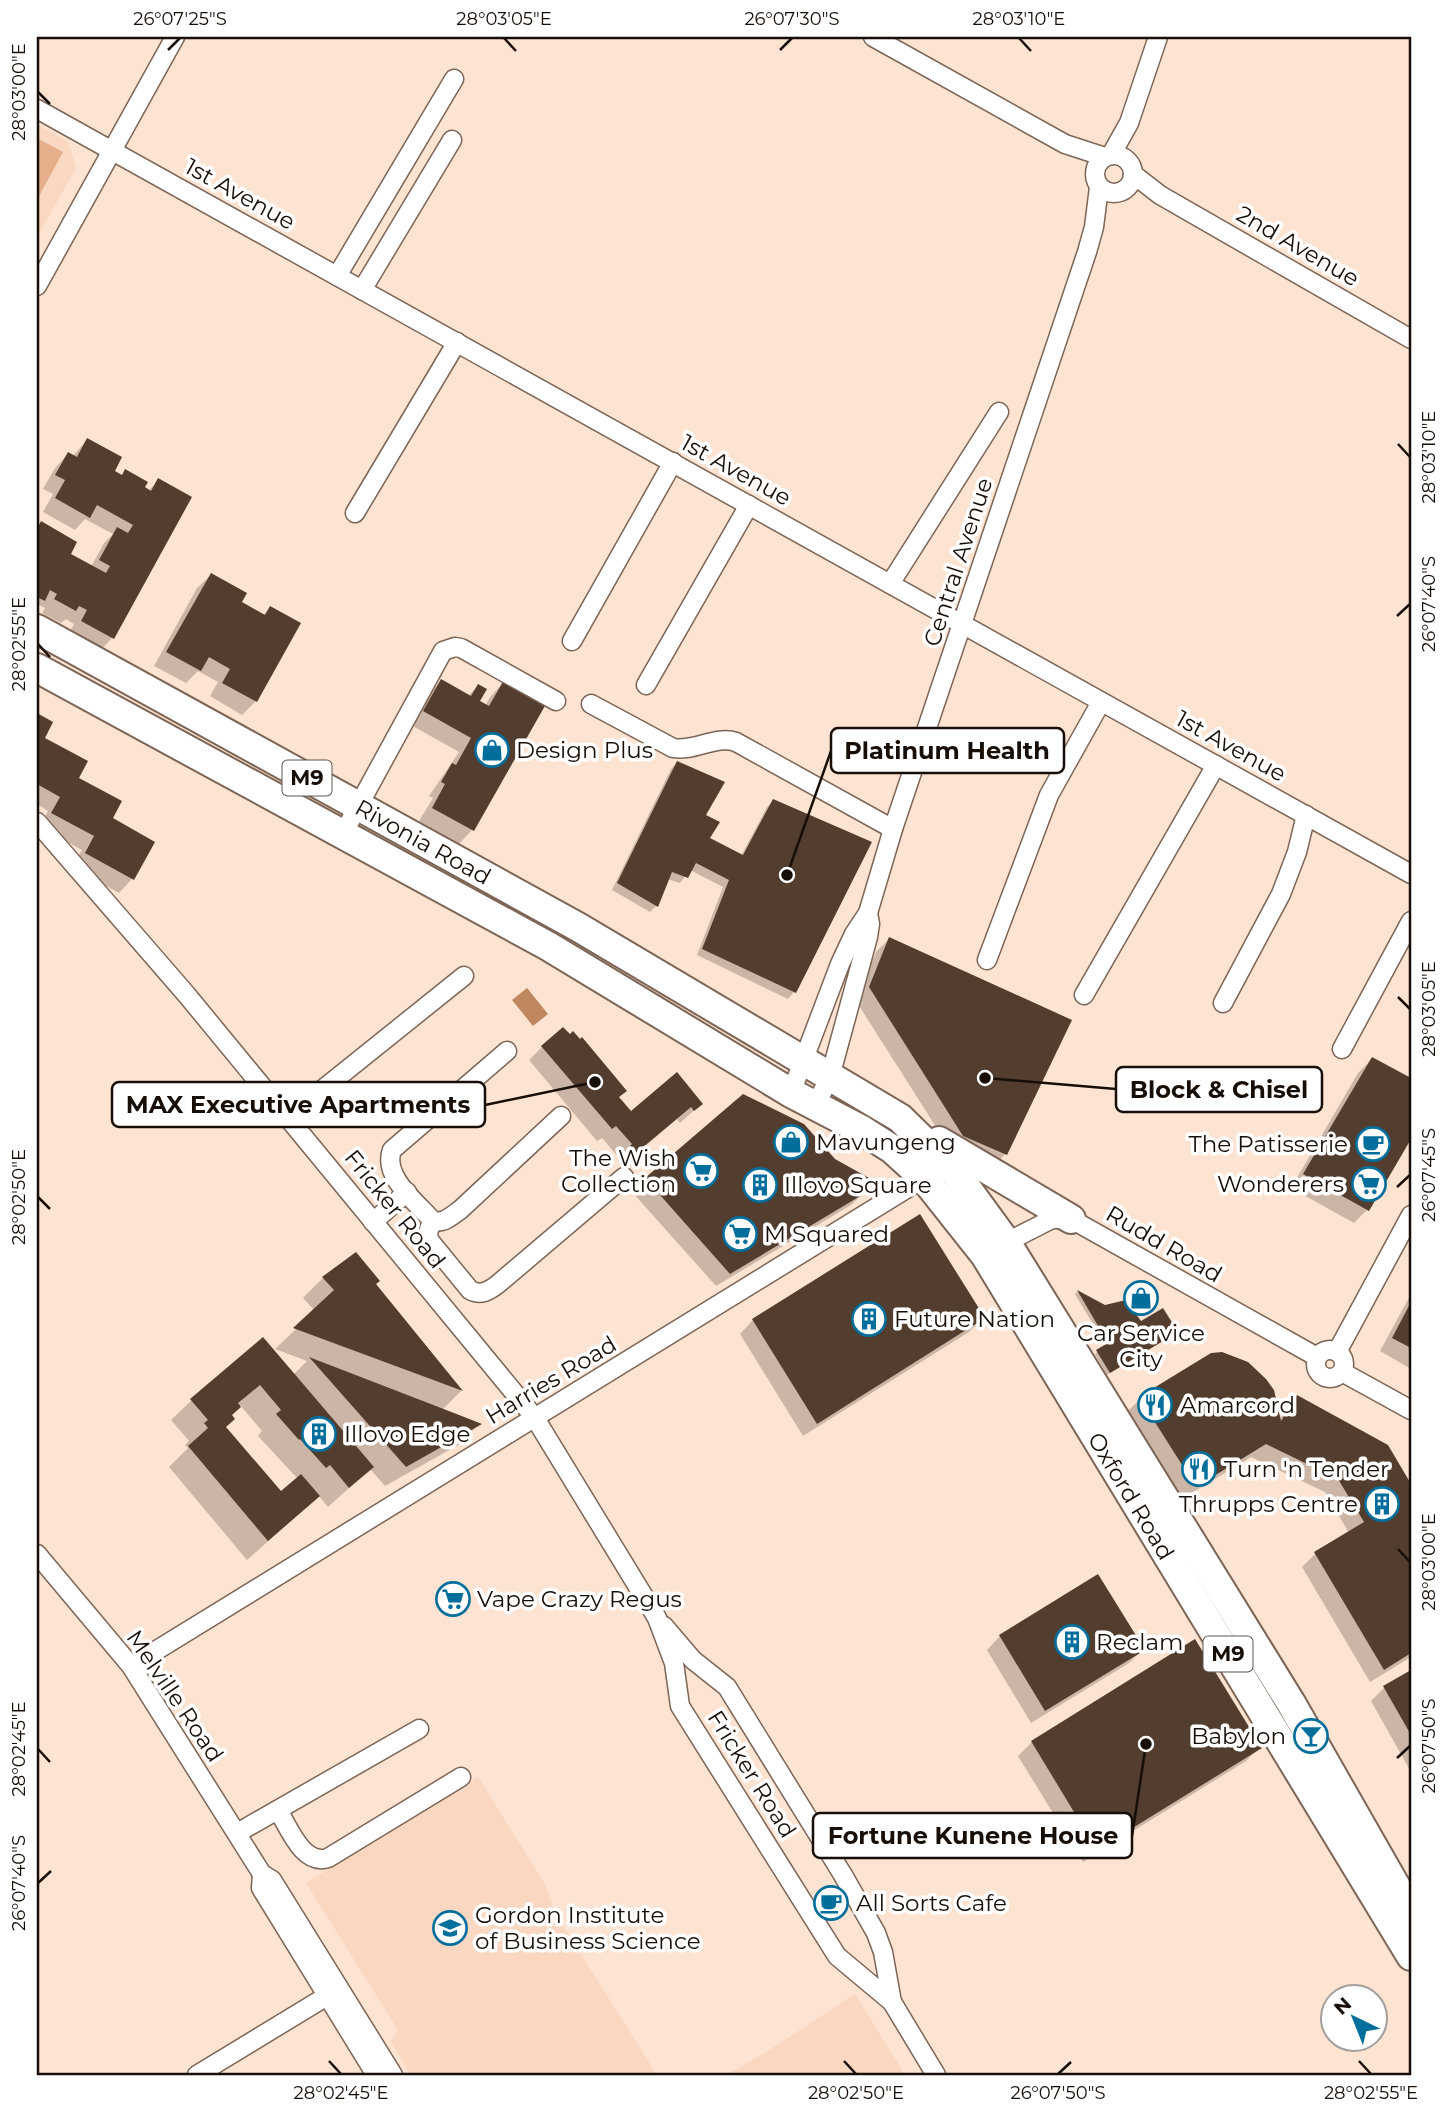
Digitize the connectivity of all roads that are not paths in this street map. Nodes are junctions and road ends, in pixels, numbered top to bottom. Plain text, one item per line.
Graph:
1 (174, 37) edge
2 (873, 37) edge
3 (1158, 37) edge
4 (454, 79) dead end
5 (37, 109) edge
6 (452, 141) dead end
7 (111, 151) junction
8 (1114, 173) junction
9 (337, 276) junction
10 (37, 286) edge
11 (362, 290) junction
12 (1411, 339) edge
13 (457, 342) junction
14 (999, 412) dead end
15 (673, 463) junction
16 (749, 505) junction
17 (355, 513) dead end
18 (890, 583) junction
19 (963, 624) junction
20 (37, 629) edge
21 (572, 641) dead end
22 (37, 668) edge
23 (646, 685) dead end
24 (556, 701) dead end
25 (1101, 702) junction
26 (591, 704) dead end
27 (1216, 765) junction
28 (358, 807) junction
29 (1306, 815) junction
30 (37, 822) edge
31 (893, 829) junction
32 (343, 834) junction
33 (1411, 874) edge
34 (868, 913) junction
35 (1411, 921) edge
36 (986, 960) dead end
37 (464, 976) dead end
38 (1084, 995) dead end
39 (1223, 1003) dead end
40 (1342, 1049) dead end
41 (507, 1051) dead end
42 (804, 1062) junction
43 (830, 1077) junction
44 (803, 1099) junction
45 (561, 1116) dead end
46 (287, 1118) junction
47 (900, 1118) junction
48 (624, 1177) dead end
49 (924, 1178) junction
50 (407, 1192) junction
51 (1411, 1215) edge
52 (1071, 1219) junction
53 (432, 1220) junction
54 (373, 1222) junction
55 (995, 1248) junction
56 (1337, 1352) junction
57 (1317, 1357) junction
58 (1342, 1372) junction
59 (1411, 1410) edge
60 (535, 1418) junction
61 (37, 1554) edge
62 (657, 1619) junction
63 (131, 1667) junction
64 (419, 1729) dead end
65 (461, 1777) dead end
66 (278, 1810) junction
67 (237, 1833) junction
68 (262, 1874) junction
69 (1411, 1913) edge
70 (1411, 1956) edge
71 (327, 1996) junction
72 (892, 2002) junction
73 (197, 2075) edge
74 (376, 2075) edge
75 (393, 2075) edge
76 (936, 2075) edge

1 - 7 street
2 - 8 street, 2nd Avenue
3 - 8 street, Central Avenue
4 - 9 street
5 - 7 street, 1st Avenue
6 - 11 street
7 - 9 street, 1st Avenue
7 - 10 street
8 - 12 street, 2nd Avenue
8 - 19 street, Central Avenue
9 - 11 street, 1st Avenue
11 - 13 street, 1st Avenue
13 - 15 street, 1st Avenue
13 - 17 street
14 - 18 street
15 - 16 street, 1st Avenue
15 - 21 street
16 - 18 street, 1st Avenue
16 - 23 street
18 - 19 street, 1st Avenue
19 - 25 street, 1st Avenue
19 - 31 street, Central Avenue
20 - 28 main road, Rivonia Road / M9
22 - 32 main road, Rivonia Road / M9
24 - 28 street
25 - 27 street, 1st Avenue
25 - 36 street
26 - 31 street
27 - 29 street, 1st Avenue
27 - 38 street
28 - 32 street
28 - 42 main road, Rivonia Road / M9
29 - 33 street, 1st Avenue
29 - 39 street
30 - 46 street, Fricker Road
31 - 34 street, Central Avenue
32 - 44 main road, Rivonia Road / M9
34 - 42 street, Central Avenue
34 - 43 street, Central Avenue
35 - 40 street
37 - 46 street
41 - 50 street
42 - 43 main road, Oxford Road / M9
42 - 44 street, Central Avenue
43 - 44 street, Central Avenue
43 - 47 main road, Oxford Road / M9
44 - 49 main road, Oxford Road / M9
45 - 53 street
46 - 54 street, Fricker Road
47 - 52 main road
47 - 55 main road, Oxford Road / M9
48 - 53 street
49 - 55 main road, Oxford Road / M9
49 - 60 street, Harries Road
50 - 53 street
50 - 54 street
51 - 56 street
52 - 55 street, Rudd Road
52 - 57 street, Rudd Road
54 - 60 street, Fricker Road
55 - 69 main road, Oxford Road / M9
55 - 70 main road, Oxford Road / M9
56 - 57 street
56 - 58 street
57 - 58 street
58 - 59 street
60 - 62 street, Fricker Road
60 - 63 street, Harries Road
61 - 63 street, Melville Road
62 - 72 street, Fricker Road
62 - 72 street, Fricker Road
63 - 67 street, Melville Road
64 - 66 street
65 - 66 street
66 - 67 street
67 - 68 street, Melville Road
68 - 71 street, Melville Road
68 - 75 street, Melville Road
71 - 73 street
71 - 74 street, Melville Road
72 - 76 street, Fricker Road

